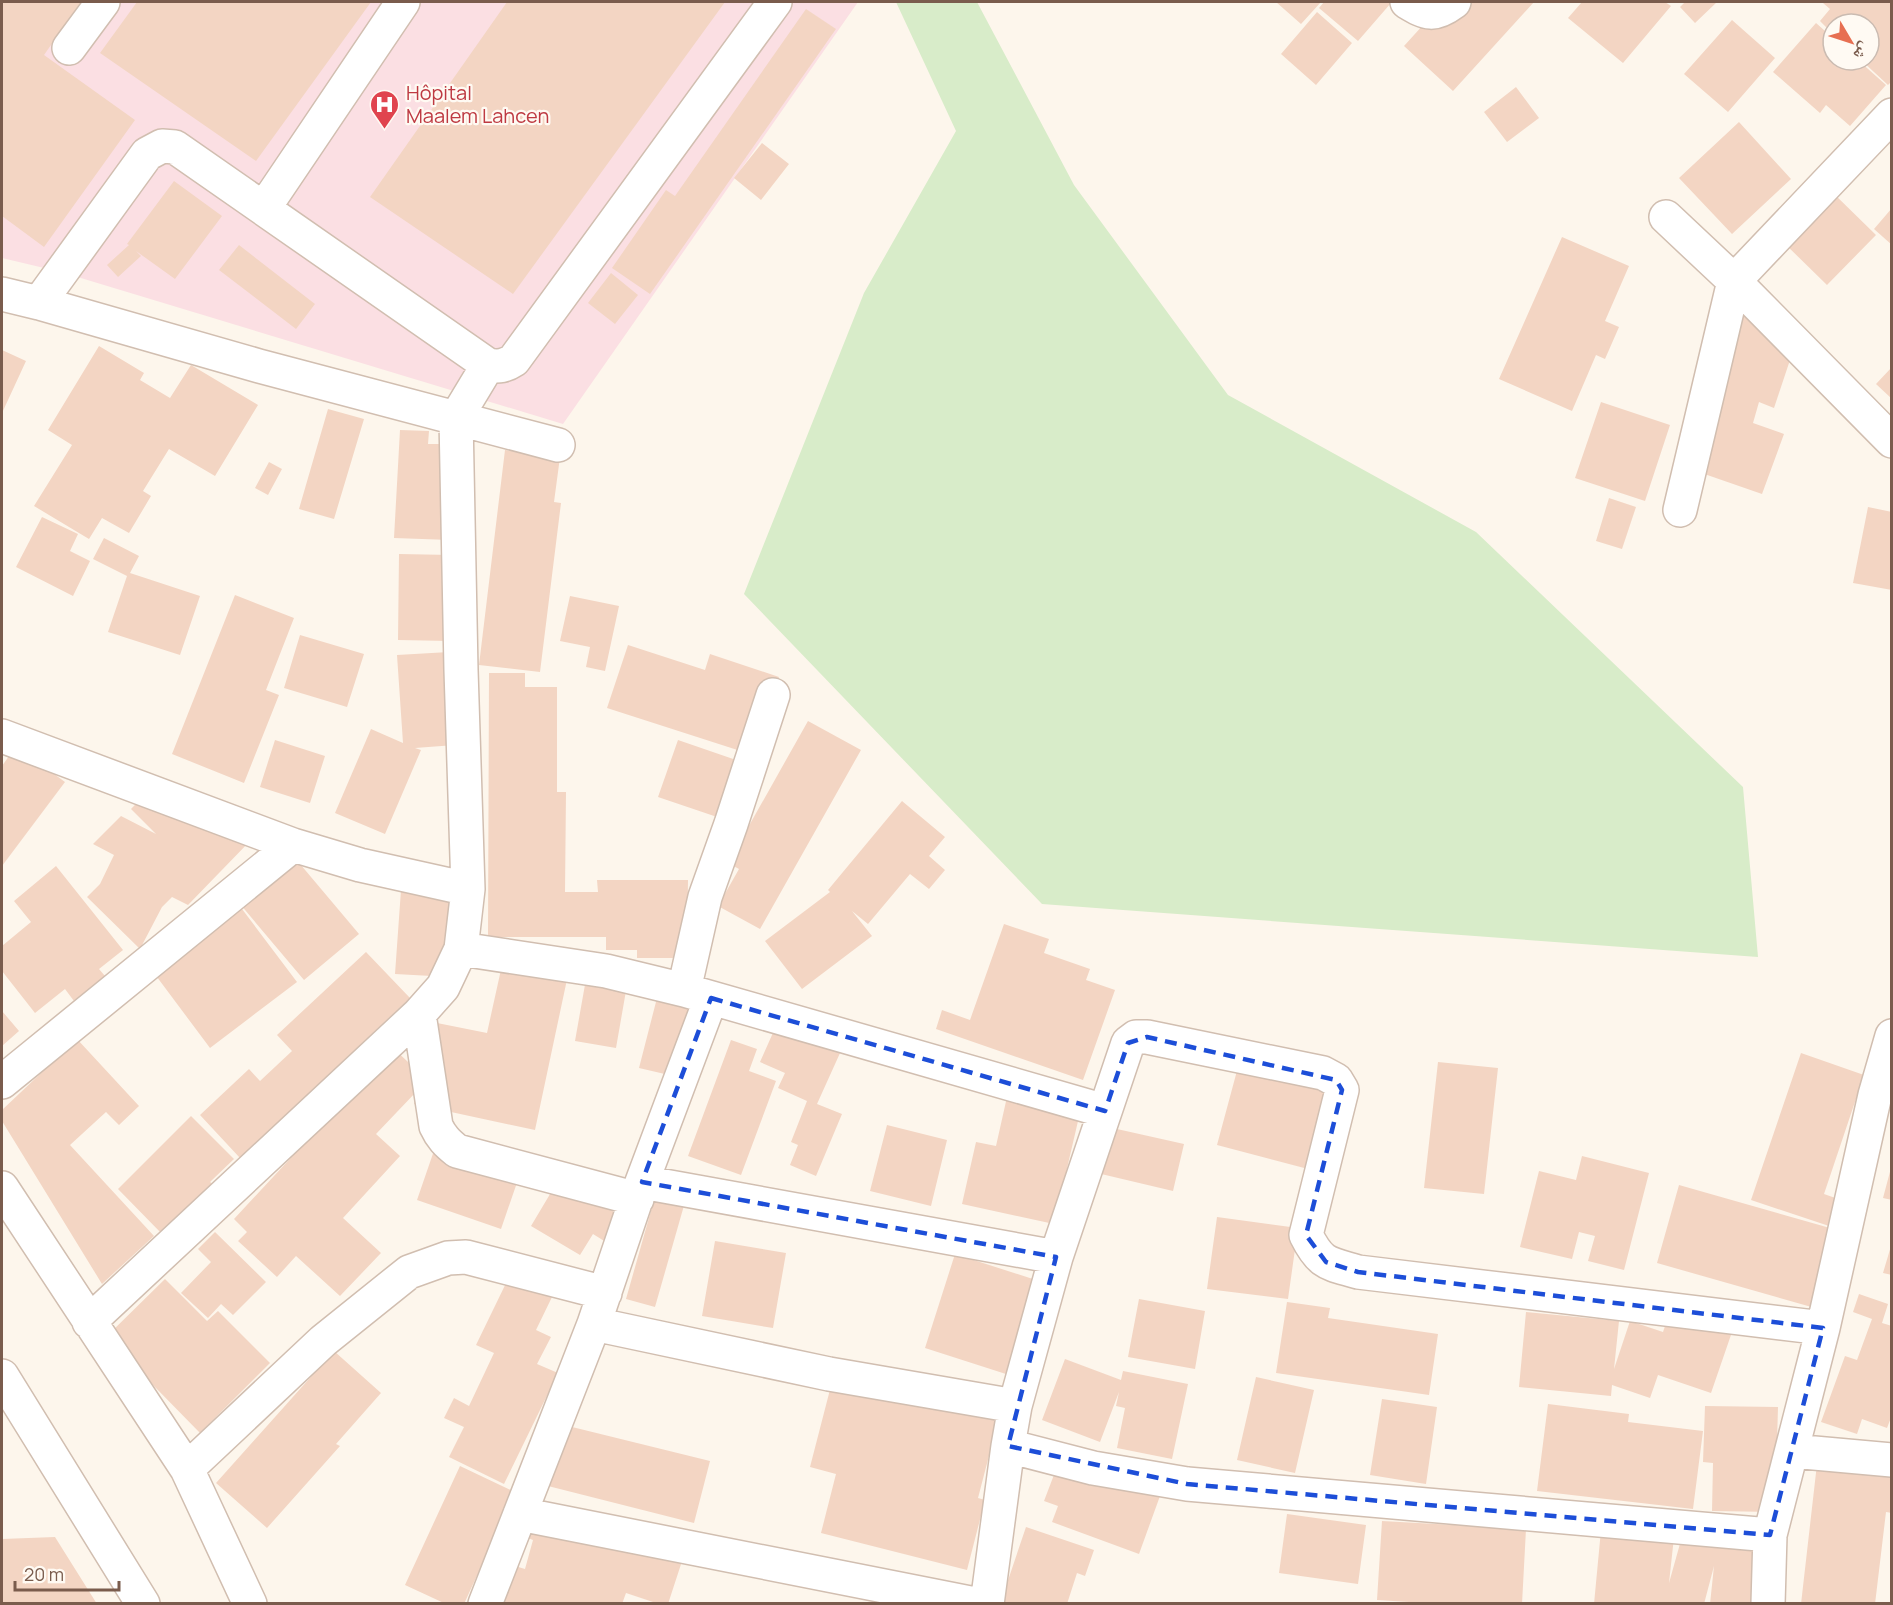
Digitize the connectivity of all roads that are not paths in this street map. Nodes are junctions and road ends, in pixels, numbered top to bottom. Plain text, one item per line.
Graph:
1 (103, 2) edge
2 (404, 2) edge
3 (775, 2) edge
4 (1407, 2) edge
5 (1454, 2) edge
6 (69, 48) dead end
7 (1892, 115) edge
8 (264, 208) junction
9 (1666, 217) dead end
10 (1734, 281) junction
11 (2, 294) edge
12 (39, 303) junction
13 (488, 365) junction
14 (456, 418) junction
15 (1892, 441) edge
16 (558, 445) dead end
17 (1680, 510) dead end
18 (773, 695) dead end
19 (2, 736) edge
20 (293, 845) junction
21 (468, 889) junction
22 (461, 949) junction
23 (697, 994) junction
24 (419, 1014) junction
25 (1892, 1036) edge
26 (2, 1082) edge
27 (1105, 1111) junction
28 (2, 1188) edge
29 (639, 1191) junction
30 (1056, 1257) junction
31 (605, 1293) junction
32 (89, 1322) junction
33 (594, 1324) junction
34 (1823, 1328) junction
35 (2, 1376) edge
36 (1015, 1406) junction
37 (10, 1407) edge
38 (1008, 1446) junction
39 (1792, 1451) junction
40 (1892, 1460) edge
41 (187, 1469) junction
42 (520, 1514) junction
43 (1770, 1535) junction
44 (143, 1604) edge
45 (250, 1604) edge
46 (485, 1604) edge
47 (975, 1604) edge
48 (987, 1604) edge
49 (1768, 1604) edge

1 - 6 street
2 - 8 street
3 - 13 street
4 - 5 street
7 - 10 street
8 - 12 street
8 - 13 street
9 - 10 street
10 - 15 street
10 - 17 street
11 - 12 street
12 - 14 street
13 - 14 street
14 - 16 street
14 - 21 street
18 - 23 street
19 - 20 street
20 - 21 street
20 - 26 street
21 - 22 street
22 - 23 street
22 - 24 street
23 - 27 street
23 - 29 street
24 - 29 street
24 - 32 street
25 - 34 street
27 - 30 street
27 - 34 street
28 - 32 street
29 - 30 street
29 - 31 street
30 - 36 street
31 - 33 street
31 - 41 street
32 - 41 street
33 - 36 street
33 - 42 street
34 - 39 street
35 - 37 street
36 - 38 street
37 - 44 street
38 - 43 street
38 - 48 street
39 - 40 street
39 - 43 street
41 - 45 street
42 - 46 street
42 - 47 street
43 - 49 street

